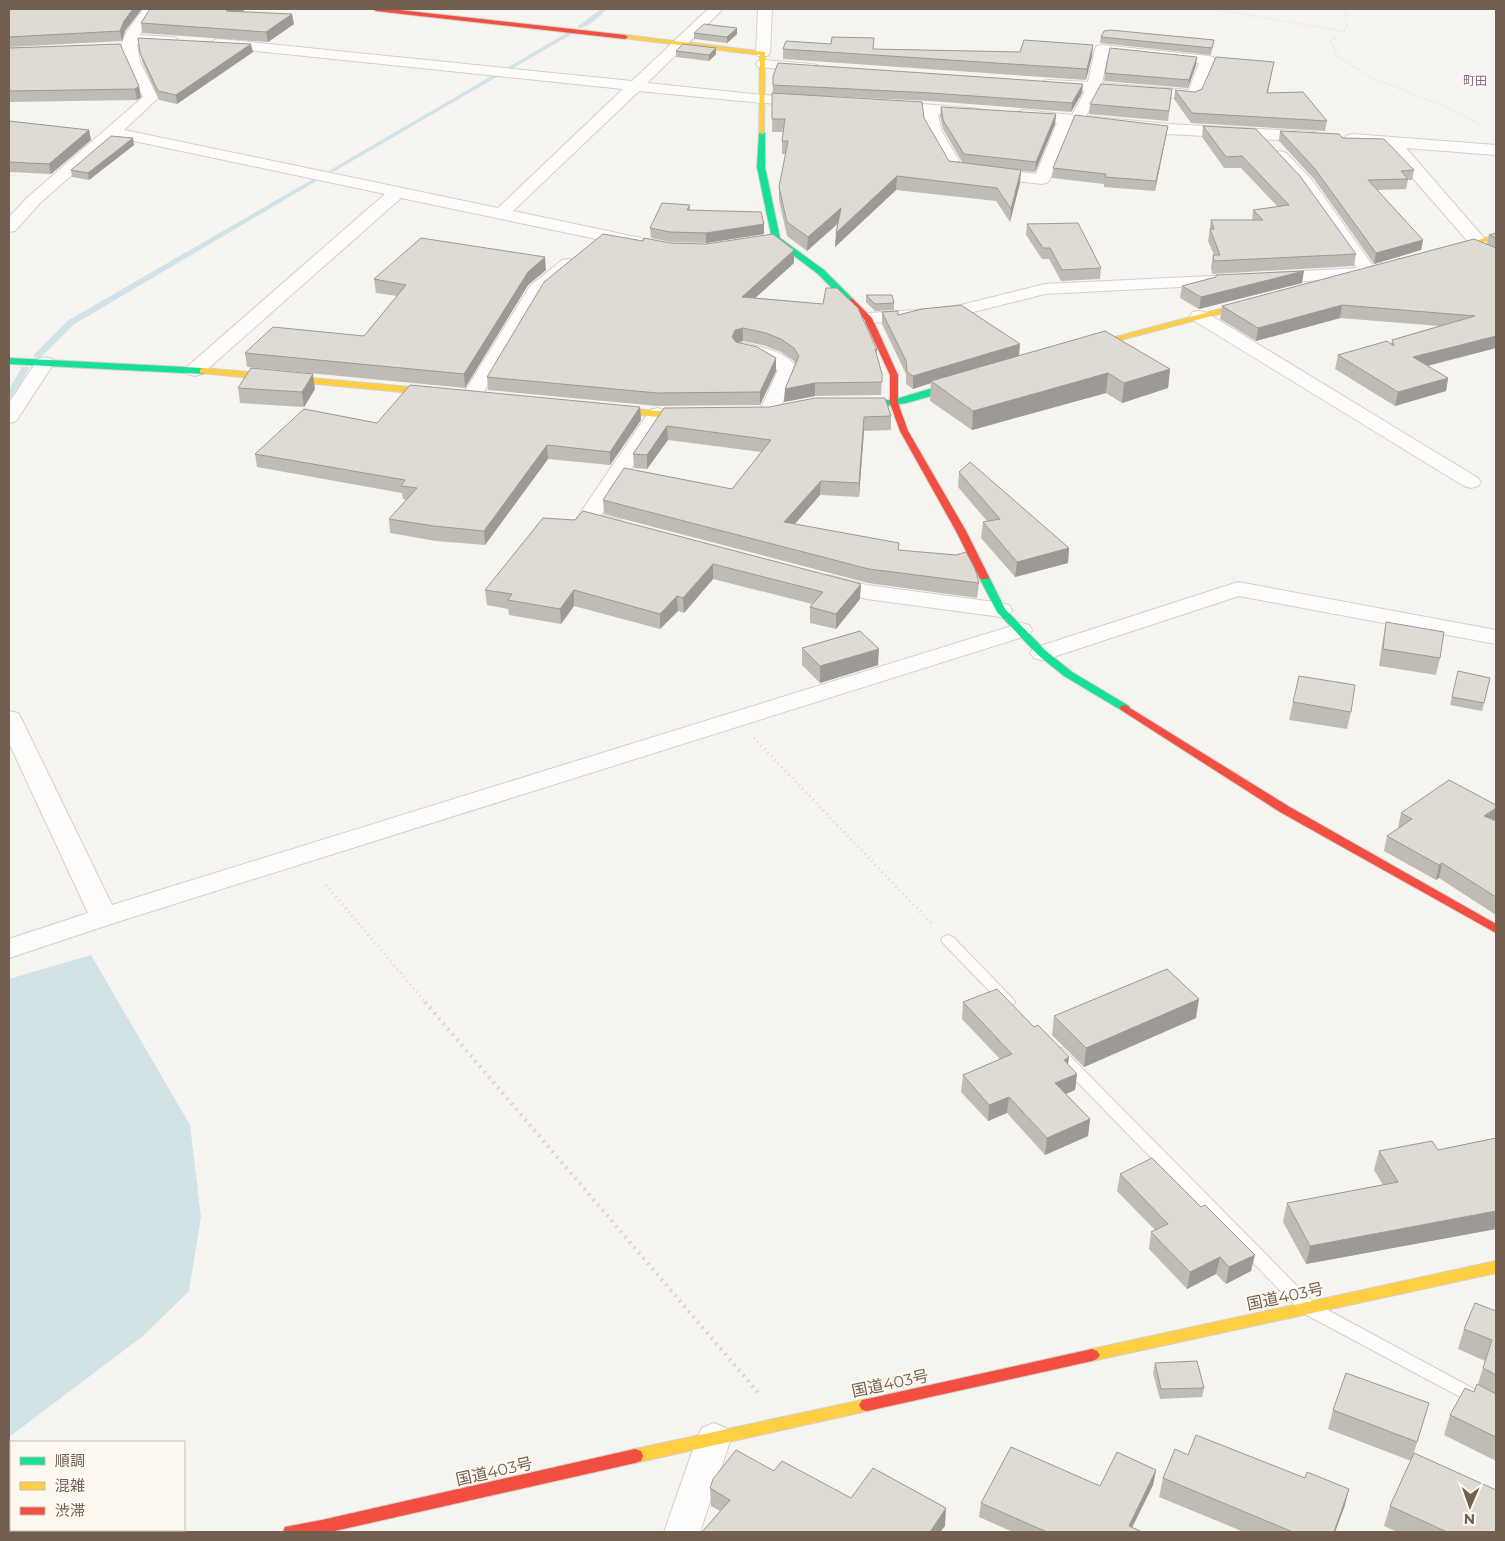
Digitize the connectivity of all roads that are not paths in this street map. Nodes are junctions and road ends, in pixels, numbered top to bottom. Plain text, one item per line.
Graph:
1 (150, 9) edge
2 (376, 9) edge
3 (716, 9) edge
4 (765, 9) edge
5 (185, 42) edge
6 (204, 42) edge
7 (681, 42) junction
8 (131, 43) junction
9 (112, 48) edge
10 (763, 59) junction
11 (823, 68) edge
12 (1037, 83) edge
13 (636, 86) junction
14 (1094, 87) junction
15 (922, 91) edge
16 (762, 99) junction
17 (822, 102) edge
18 (872, 105) edge
19 (926, 108) junction
20 (988, 113) edge
21 (1008, 114) edge
22 (1072, 119) junction
23 (112, 132) junction
24 (1260, 134) junction
25 (1392, 141) junction
26 (1496, 150) edge
27 (398, 192) junction
28 (500, 214) junction
29 (9, 227) edge
30 (604, 235) junction
31 (1496, 237) edge
32 (776, 239) junction
33 (759, 242) edge
34 (651, 245) edge
35 (1476, 246) junction
36 (1432, 255) edge
37 (1374, 272) junction
38 (1305, 289) edge
39 (1266, 299) edge
40 (1199, 316) junction
41 (868, 318) junction
42 (743, 349) edge
43 (1072, 350) edge
44 (9, 362) edge
45 (44, 364) junction
46 (195, 370) junction
47 (979, 378) edge
48 (467, 395) joint
49 (865, 403) edge
50 (894, 403) junction
51 (589, 407) edge
52 (772, 412) edge
53 (657, 414) junction
54 (713, 414) edge
55 (9, 417) edge
56 (1471, 482) dead end
57 (636, 531) edge
58 (809, 577) edge
59 (1001, 610) junction
60 (1021, 630) junction
61 (1496, 637) edge
62 (1042, 653) junction
63 (9, 718) edge
64 (104, 918) junction
65 (1496, 929) edge
66 (948, 940) road end
67 (9, 949) edge
68 (1017, 1011) edge
69 (1044, 1039) edge
70 (1496, 1267) edge
71 (1307, 1307) junction
72 (1496, 1409) edge
73 (714, 1438) junction
74 (291, 1532) edge
75 (682, 1532) edge

1 - 8 street
2 - 7 main road
3 - 7 street
4 - 10 street
5 - 8 street
6 - 13 street
7 - 10 main road
7 - 13 street
8 - 9 street
8 - 23 street
10 - 11 street
10 - 16 main road
12 - 14 street
13 - 16 street
13 - 28 street
14 - 14 street
14 - 22 street
15 - 19 street
16 - 17 street
16 - 32 main road
18 - 19 street
19 - 20 street
19 - 22 street
21 - 22 street
22 - 24 street
23 - 27 street
23 - 29 street
24 - 25 street
24 - 37 street
25 - 26 street
25 - 35 street
27 - 28 street
27 - 46 street
28 - 30 street
30 - 34 street
30 - 48 street
31 - 35 main road
32 - 33 street
32 - 41 main road
35 - 36 main road
37 - 38 main road
37 - 41 street
39 - 40 main road
40 - 43 main road
40 - 56 street
41 - 50 main road
42 - 52 street
44 - 45 main road
45 - 46 main road
45 - 55 street
46 - 48 main road
47 - 50 main road
49 - 50 main road
50 - 59 main road
51 - 53 main road
53 - 54 main road
53 - 57 street
58 - 59 street
59 - 60 main road
60 - 62 main road
60 - 64 street
61 - 62 street
62 - 65 main road
63 - 64 street
64 - 67 street
66 - 68 lane
69 - 71 lane
70 - 71 main road, 国道403号
71 - 72 lane
71 - 73 main road, 国道403号
73 - 74 main road, 国道403号
73 - 75 street

